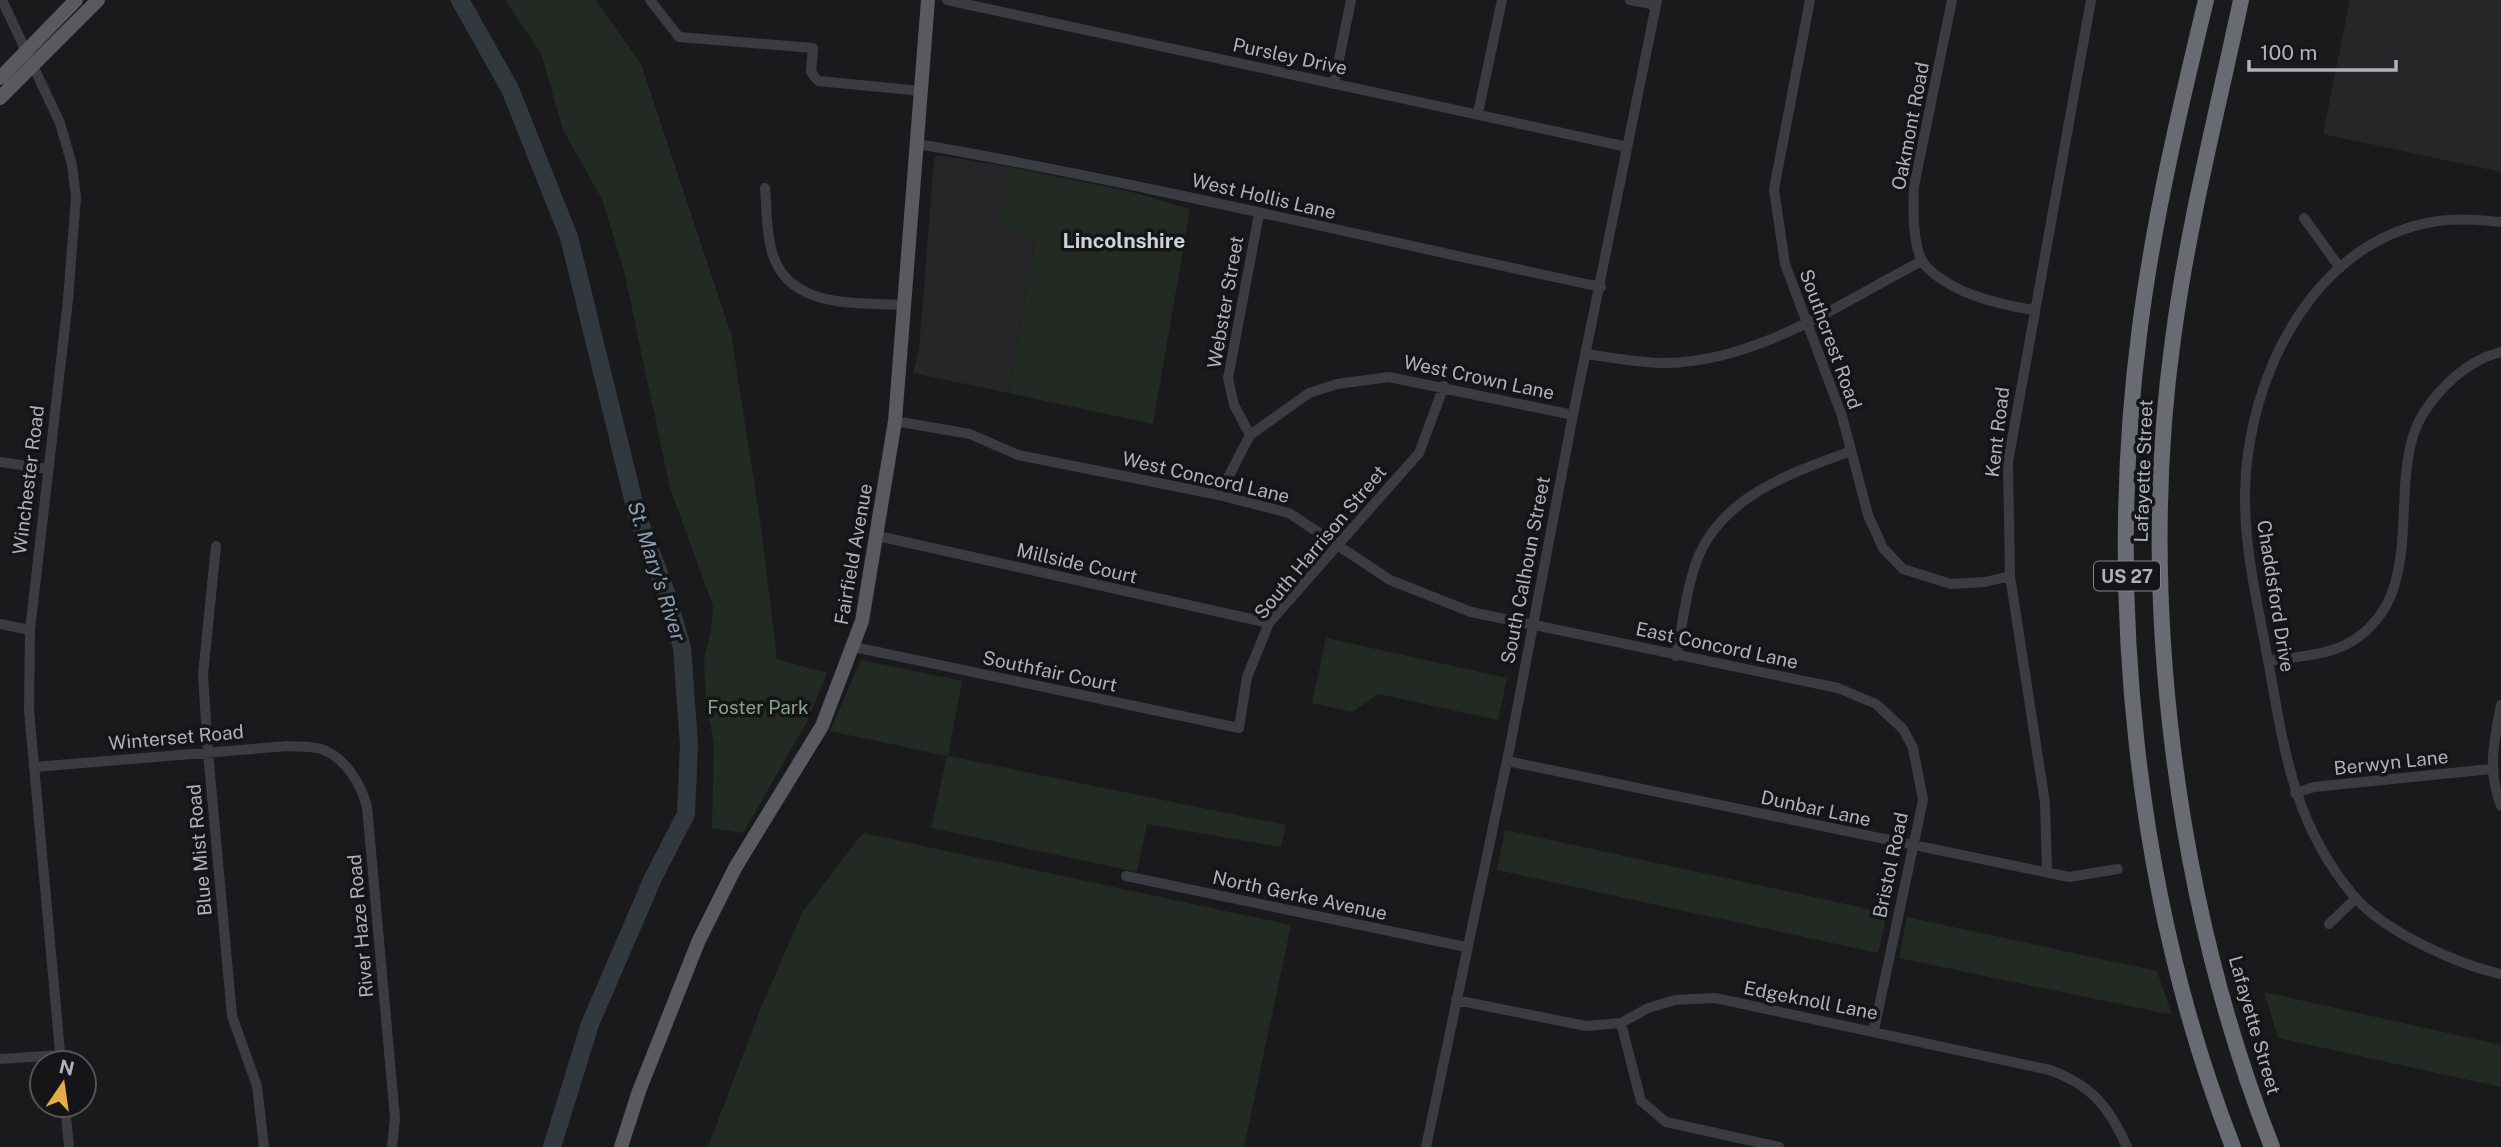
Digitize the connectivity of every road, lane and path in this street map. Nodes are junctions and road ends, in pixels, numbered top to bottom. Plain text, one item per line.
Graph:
1 (2, 0) edge
2 (76, 0) edge
3 (98, 0) edge
4 (650, 0) edge
5 (928, 0) edge
6 (947, 0) edge
7 (1351, 0) edge
8 (1502, 0) edge
9 (1630, 0) edge
10 (1810, 0) edge
11 (1952, 0) edge
12 (2091, 0) edge
13 (2206, 0) edge
14 (2241, 0) edge
15 (1657, 3) edge
16 (31, 56) junction
17 (0, 78) edge
18 (1334, 84) junction
19 (922, 91) junction
20 (0, 98) edge
21 (1478, 113) junction
22 (918, 144) junction
23 (1627, 147) junction
24 (765, 188) dead end
25 (1259, 214) junction
26 (2304, 218) dead end
27 (2501, 222) edge
28 (1922, 261) junction
29 (2340, 268) junction
30 (1601, 287) junction
31 (906, 305) junction
32 (2033, 310) junction
33 (1807, 322) junction
34 (2501, 352) edge
35 (1587, 354) junction
36 (1444, 386) junction
37 (1573, 415) junction
38 (895, 421) junction
39 (1250, 435) junction
40 (1851, 451) junction
41 (0, 462) edge
42 (48, 469) junction
43 (1220, 495) junction
44 (878, 536) junction
45 (1338, 542) junction
46 (216, 546) dead end
47 (2010, 576) junction
48 (1532, 622) junction
49 (1269, 623) junction
50 (0, 624) edge
51 (30, 630) junction
52 (854, 647) junction
53 (1676, 656) junction
54 (2268, 661) junction
55 (2501, 705) edge
56 (1890, 714) joint
57 (1239, 728) joint
58 (321, 749) joint
59 (208, 752) junction
60 (1507, 761) junction
61 (34, 767) junction
62 (2491, 769) junction
63 (2295, 793) junction
64 (2501, 806) edge
65 (1911, 846) junction
66 (2118, 869) dead end
67 (2047, 871) junction
68 (1126, 876) dead end
69 (2356, 898) junction
70 (2329, 924) dead end
71 (1466, 947) junction
72 (2501, 974) edge
73 (1456, 1000) junction
74 (1621, 1023) junction
75 (1874, 1030) junction
76 (60, 1049) edge
77 (0, 1059) edge
78 (28, 1059) edge
79 (66, 1119) edge
80 (69, 1147) edge
81 (264, 1147) edge
82 (392, 1147) edge
83 (621, 1147) edge
84 (1426, 1147) edge
85 (1779, 1147) edge
86 (2127, 1147) edge
87 (2233, 1147) edge
88 (2272, 1147) edge

1 - 16 street, Winchester Road
2 - 16 main road
3 - 16 main road
4 - 19 street
5 - 19 main road, Fairfield Avenue
6 - 18 street, Pursley Drive
7 - 18 street
8 - 21 street
9 - 15 street
10 - 33 street, Southcrest Road
11 - 28 street, Oakmont Road
12 - 32 street, Kent Road
13 - 87 highway, Lafayette Street / US 27
14 - 88 highway, Lafayette Street / US 27
15 - 23 street, South Calhoun Street
16 - 17 main road
16 - 20 main road
16 - 42 street, Winchester Road
18 - 21 street, Pursley Drive
19 - 22 main road, Fairfield Avenue
21 - 23 street, Pursley Drive
22 - 25 street, West Hollis Lane
22 - 31 main road, Fairfield Avenue
23 - 30 street, South Calhoun Street
24 - 31 street
25 - 30 street, West Hollis Lane
25 - 39 street, Webster Street
26 - 29 street
27 - 29 street, Chaddsford Drive
28 - 32 street
28 - 33 street
29 - 54 street, Chaddsford Drive
30 - 35 street, South Calhoun Street
31 - 38 main road, Fairfield Avenue
32 - 47 street, Kent Road
33 - 35 street
33 - 40 street, Southcrest Road
34 - 54 street
35 - 37 street, South Calhoun Street
36 - 37 street, West Crown Lane
36 - 39 street, West Crown Lane
36 - 45 street, South Harrison Street
37 - 48 street, South Calhoun Street
38 - 43 street, West Concord Lane
38 - 44 main road, Fairfield Avenue
39 - 43 street, West Crown Lane
40 - 47 street, Southcrest Road
40 - 53 street
41 - 42 street
42 - 51 street, Winchester Road
43 - 45 street, West Concord Lane
44 - 49 street, Millside Court
44 - 52 main road, Fairfield Avenue
45 - 48 street, West Concord Lane
45 - 49 street, South Harrison Street
46 - 59 street, Blue Mist Road
47 - 67 street, Kent Road
48 - 53 street, East Concord Lane
48 - 60 street, South Calhoun Street
49 - 57 street, South Harrison Street
50 - 51 street
51 - 61 street, Winchester Road
52 - 57 street, Southfair Court
52 - 83 main road, Fairfield Avenue
53 - 56 street, East Concord Lane
54 - 63 street, Chaddsford Drive
55 - 62 street
56 - 65 street, Bristol Road
58 - 59 street, Winterset Road
58 - 82 street, River Haze Road
59 - 61 street, Winterset Road
59 - 81 street, Blue Mist Road
60 - 65 street, Dunbar Lane
60 - 71 street, South Calhoun Street
61 - 76 street, Winchester Road
62 - 63 street, Berwyn Lane
62 - 64 street
63 - 69 street, Chaddsford Drive
65 - 67 street, Dunbar Lane
65 - 75 street, Bristol Road
66 - 67 street, Dunbar Lane
68 - 71 street, North Gerke Avenue
69 - 70 street
69 - 72 street, Chaddsford Drive
71 - 73 street, South Calhoun Street
73 - 74 street, Edgeknoll Lane
73 - 84 street, South Calhoun Street
74 - 75 street, Edgeknoll Lane
74 - 85 street
75 - 86 street, Edgeknoll Lane
77 - 78 street
79 - 80 street

